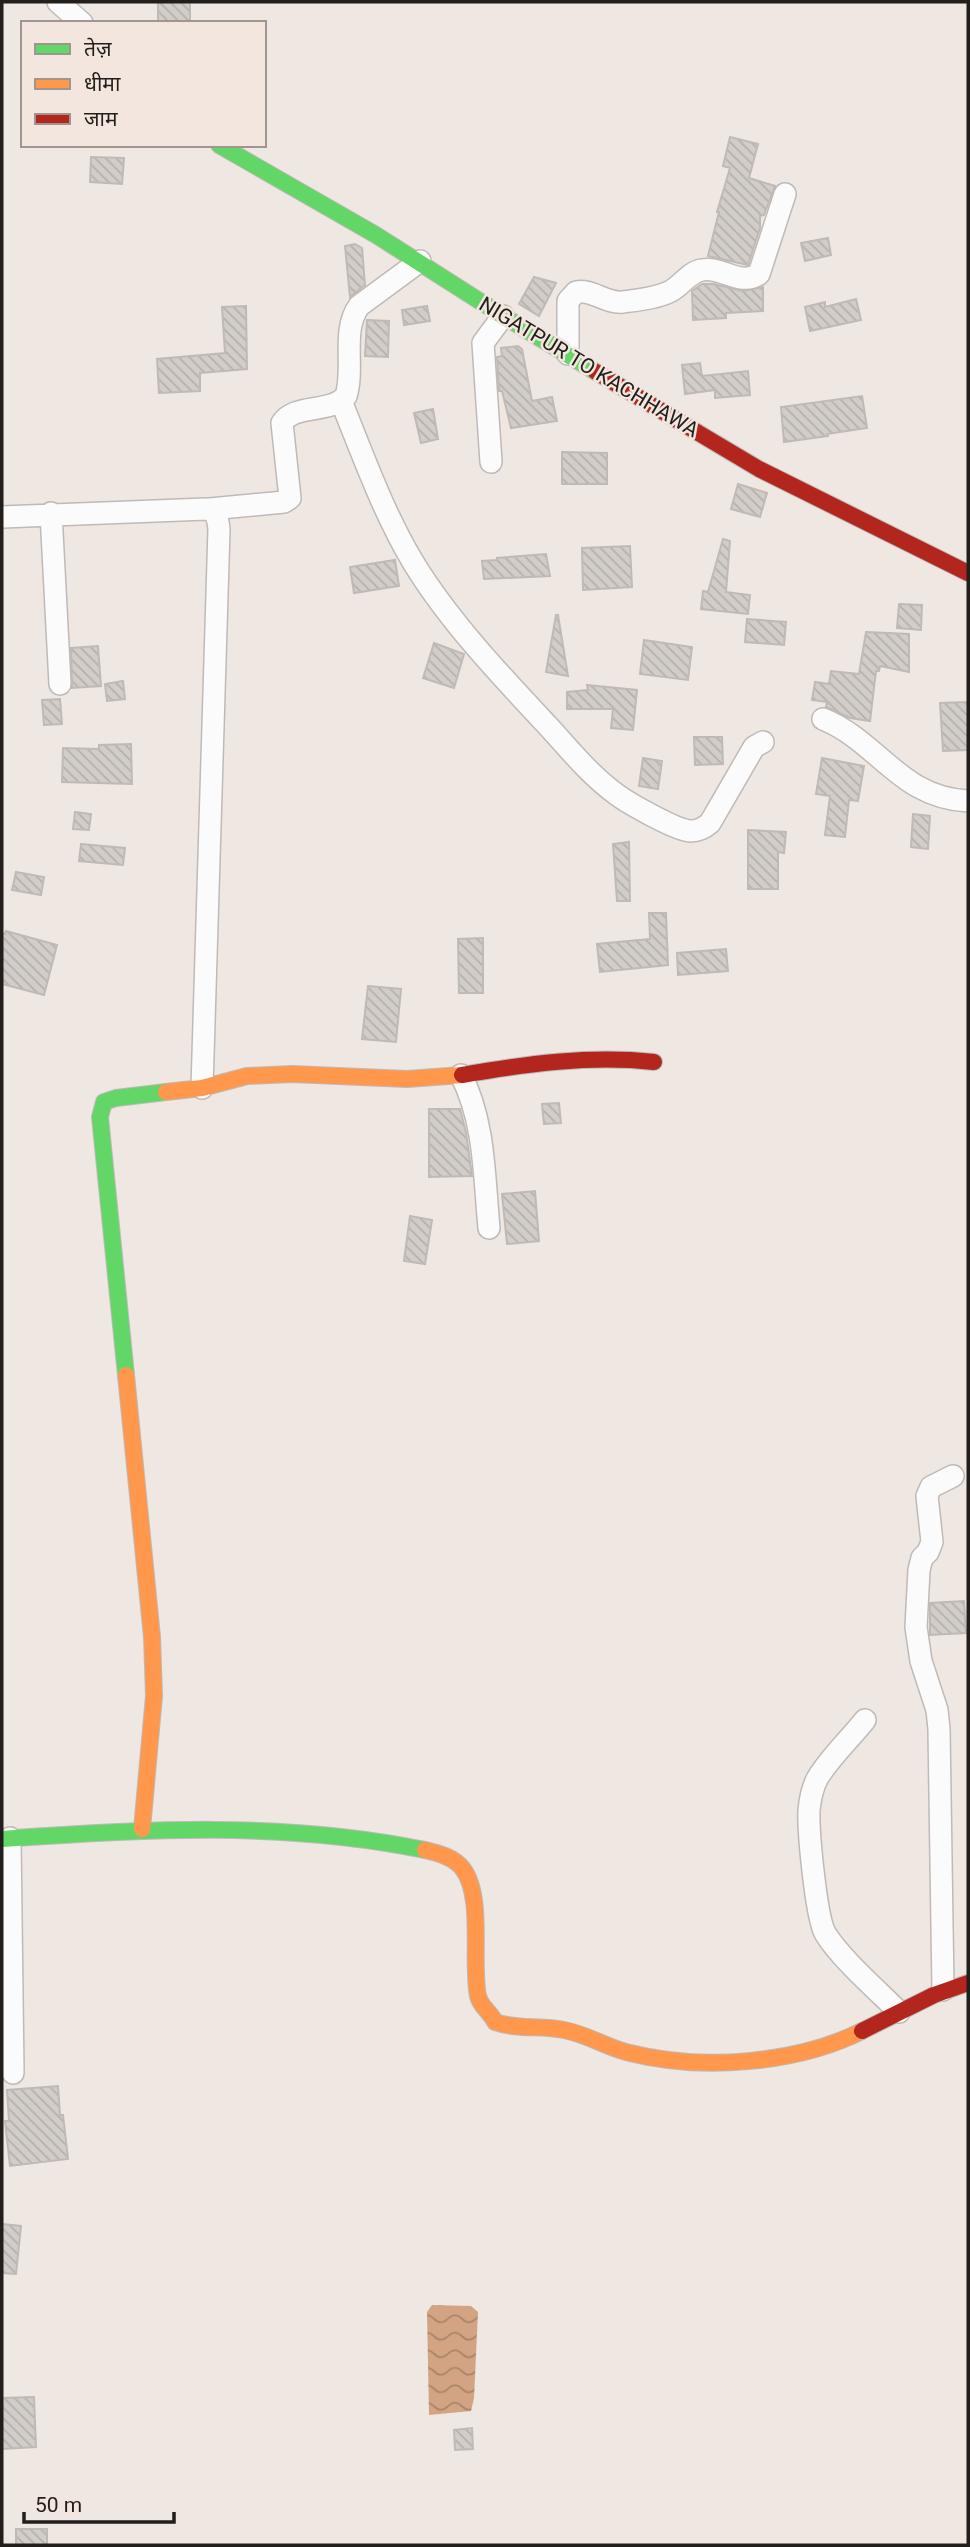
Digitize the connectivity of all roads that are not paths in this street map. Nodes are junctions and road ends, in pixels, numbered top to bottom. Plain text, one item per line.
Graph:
1 (58, 2) edge
2 (80, 21) edge
3 (222, 147) edge
4 (785, 194) dead end
5 (420, 261) junction
6 (503, 316) junction
7 (568, 354) junction
8 (341, 401) junction
9 (491, 462) dead end
10 (210, 509) junction
11 (51, 513) junction
12 (2, 517) edge
13 (968, 573) edge
14 (60, 684) dead end
15 (823, 719) dead end
16 (763, 742) dead end
17 (968, 801) edge
18 (654, 1062) dead end
19 (461, 1075) junction
20 (202, 1088) junction
21 (489, 1228) dead end
22 (953, 1476) dead end
23 (865, 1720) dead end
24 (142, 1829) junction
25 (6, 1839) edge
26 (968, 1983) edge
27 (943, 1990) junction
28 (899, 2011) junction
29 (13, 2073) dead end

1 - 2 street
3 - 5 street, NIGATPUR TO KACHHAWA
4 - 7 street
5 - 6 street, NIGATPUR TO KACHHAWA
5 - 8 street
6 - 7 street, NIGATPUR TO KACHHAWA
6 - 9 street
7 - 13 street, NIGATPUR TO KACHHAWA
8 - 10 street
8 - 16 street
10 - 11 street
10 - 20 street
11 - 12 street
11 - 14 street
15 - 17 street
18 - 19 street
19 - 20 street
19 - 21 street
20 - 24 street
22 - 27 street
23 - 28 street
24 - 25 street
24 - 28 street
25 - 29 street
26 - 27 street
27 - 28 street

